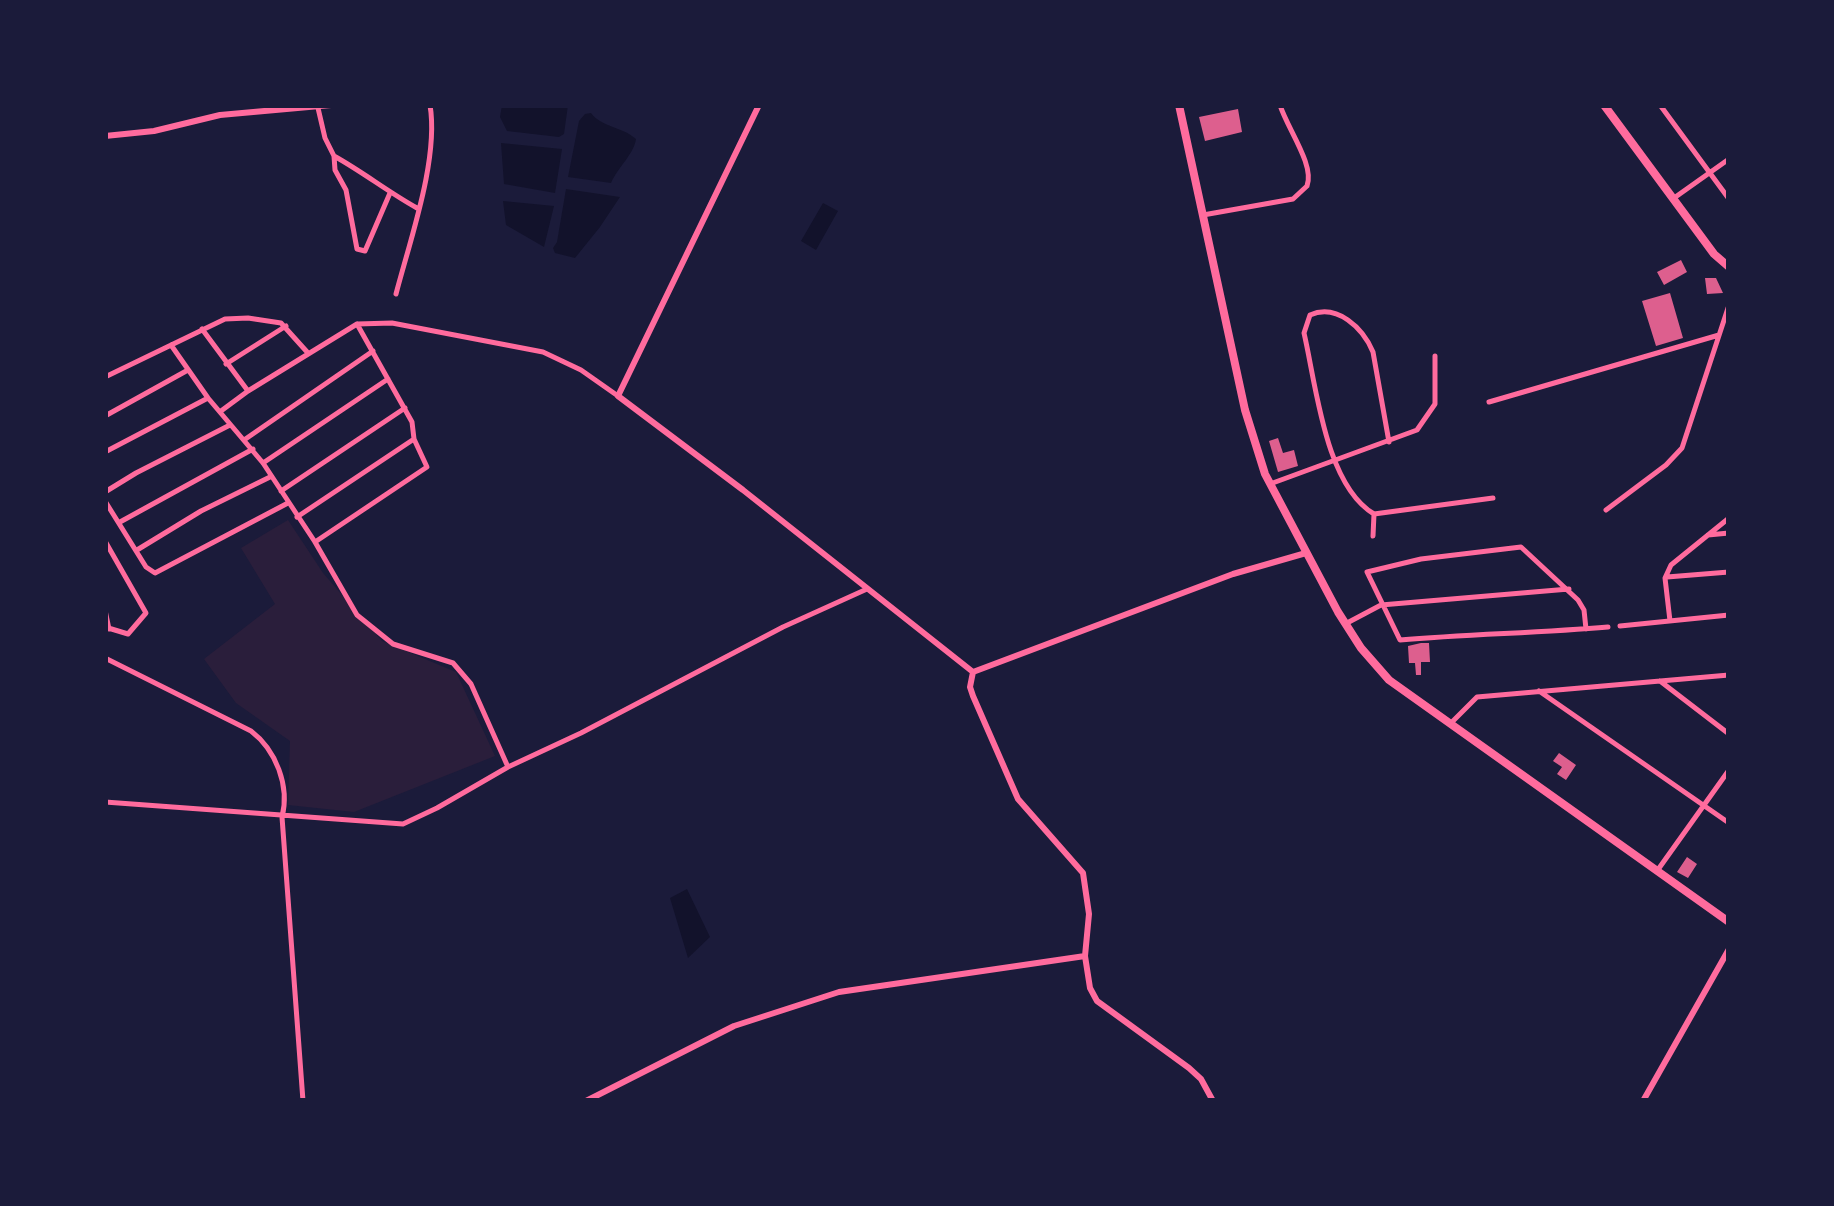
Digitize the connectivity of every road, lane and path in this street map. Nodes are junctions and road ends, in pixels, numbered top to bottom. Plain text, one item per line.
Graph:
1 (330, 105) edge
2 (430, 105) edge
3 (759, 105) edge
4 (1179, 105) edge
5 (1280, 105) edge
6 (1604, 105) edge
7 (1660, 105) edge
8 (318, 108) junction
9 (105, 136) edge
10 (334, 156) junction
11 (1729, 159) edge
12 (1710, 173) junction
13 (390, 193) junction
14 (1674, 198) junction
15 (1729, 199) edge
16 (417, 208) junction
17 (1203, 215) junction
18 (1729, 267) edge
19 (396, 294) dead end
20 (1729, 305) edge
21 (357, 324) junction
22 (286, 326) junction
23 (202, 329) junction
24 (1719, 334) junction
25 (171, 345) junction
26 (373, 351) junction
27 (308, 353) junction
28 (1435, 356) dead end
29 (226, 364) junction
30 (188, 370) junction
31 (105, 377) edge
32 (388, 379) junction
33 (248, 391) junction
34 (618, 396) junction
35 (208, 398) junction
36 (1489, 402) dead end
37 (404, 408) junction
38 (220, 412) junction
39 (105, 416) edge
40 (230, 425) junction
41 (414, 439) junction
42 (244, 440) junction
43 (1389, 442) junction
44 (253, 449) junction
45 (105, 452) edge
46 (1333, 458) junction
47 (263, 463) junction
48 (270, 476) junction
49 (1270, 484) junction
50 (280, 491) junction
51 (105, 492) edge
52 (1494, 498) dead end
53 (105, 500) edge
54 (288, 503) junction
55 (1606, 510) dead end
56 (1374, 514) junction
57 (297, 516) junction
58 (1729, 518) edge
59 (120, 522) junction
60 (1729, 533) edge
61 (1708, 535) junction
62 (1374, 536) dead end
63 (105, 541) edge
64 (315, 542) junction
65 (138, 550) junction
66 (1306, 552) junction
67 (1729, 572) edge
68 (1666, 578) junction
69 (868, 589) junction
70 (1569, 589) junction
71 (1381, 605) junction
72 (105, 610) edge
73 (1729, 615) edge
74 (1670, 621) junction
75 (1346, 624) junction
76 (1620, 626) dead end
77 (1608, 627) dead end
78 (107, 628) edge
79 (1586, 628) junction
80 (105, 658) edge
81 (972, 672) junction
82 (1729, 675) edge
83 (1659, 680) junction
84 (1538, 691) junction
85 (1450, 724) junction
86 (1729, 734) edge
87 (508, 767) junction
88 (1729, 770) edge
89 (105, 802) edge
90 (1704, 806) junction
91 (282, 817) junction
92 (1729, 823) edge
93 (1657, 871) junction
94 (1729, 922) edge
95 (1729, 949) edge
96 (1085, 956) junction
97 (304, 1101) edge
98 (586, 1101) edge
99 (1213, 1101) edge
100 (1643, 1101) edge

1 - 8 street
2 - 16 street
3 - 34 street
4 - 17 main road
5 - 17 street
6 - 14 main road
7 - 12 street
8 - 9 street
8 - 10 street
10 - 13 street
10 - 13 street
11 - 12 street
12 - 14 street
12 - 15 street
13 - 16 street
14 - 18 main road
16 - 19 street
17 - 49 main road
20 - 24 street
21 - 26 street
21 - 27 street
21 - 34 street
22 - 23 street
22 - 27 street
22 - 29 street
23 - 25 street
23 - 29 street
24 - 36 street
24 - 55 street
25 - 30 street
25 - 31 street
26 - 32 street
26 - 42 street
27 - 33 street
28 - 43 street
29 - 33 street
30 - 35 street
30 - 39 street
32 - 37 street
32 - 47 street
33 - 38 street
34 - 69 street
35 - 38 street
35 - 45 street
37 - 41 street
37 - 50 street
38 - 40 street
40 - 42 street
40 - 51 street
41 - 57 street
41 - 64 street
42 - 44 street
43 - 46 street
43 - 46 street
44 - 47 street
44 - 59 street
46 - 49 street
46 - 56 street
47 - 48 street
48 - 50 street
48 - 65 street
49 - 66 main road
50 - 54 street
52 - 56 street
53 - 59 street
54 - 57 street
54 - 65 street
56 - 62 street
57 - 64 street
58 - 61 street
59 - 65 street
60 - 61 street
61 - 68 street
63 - 78 street
64 - 87 street
66 - 75 main road
66 - 81 street
67 - 68 street
68 - 74 street
69 - 81 street
69 - 87 street
70 - 71 street
70 - 71 street
70 - 79 street
71 - 75 street
71 - 79 street
72 - 78 street
73 - 74 street
74 - 76 street
75 - 85 main road
77 - 79 street
80 - 91 street
81 - 96 street
82 - 83 street
83 - 84 street
83 - 86 street
84 - 85 street
84 - 90 street
85 - 93 main road
87 - 91 street
88 - 90 street
89 - 91 street
90 - 92 street
90 - 93 street
91 - 97 street
93 - 94 main road
95 - 100 street
96 - 98 street
96 - 99 street

